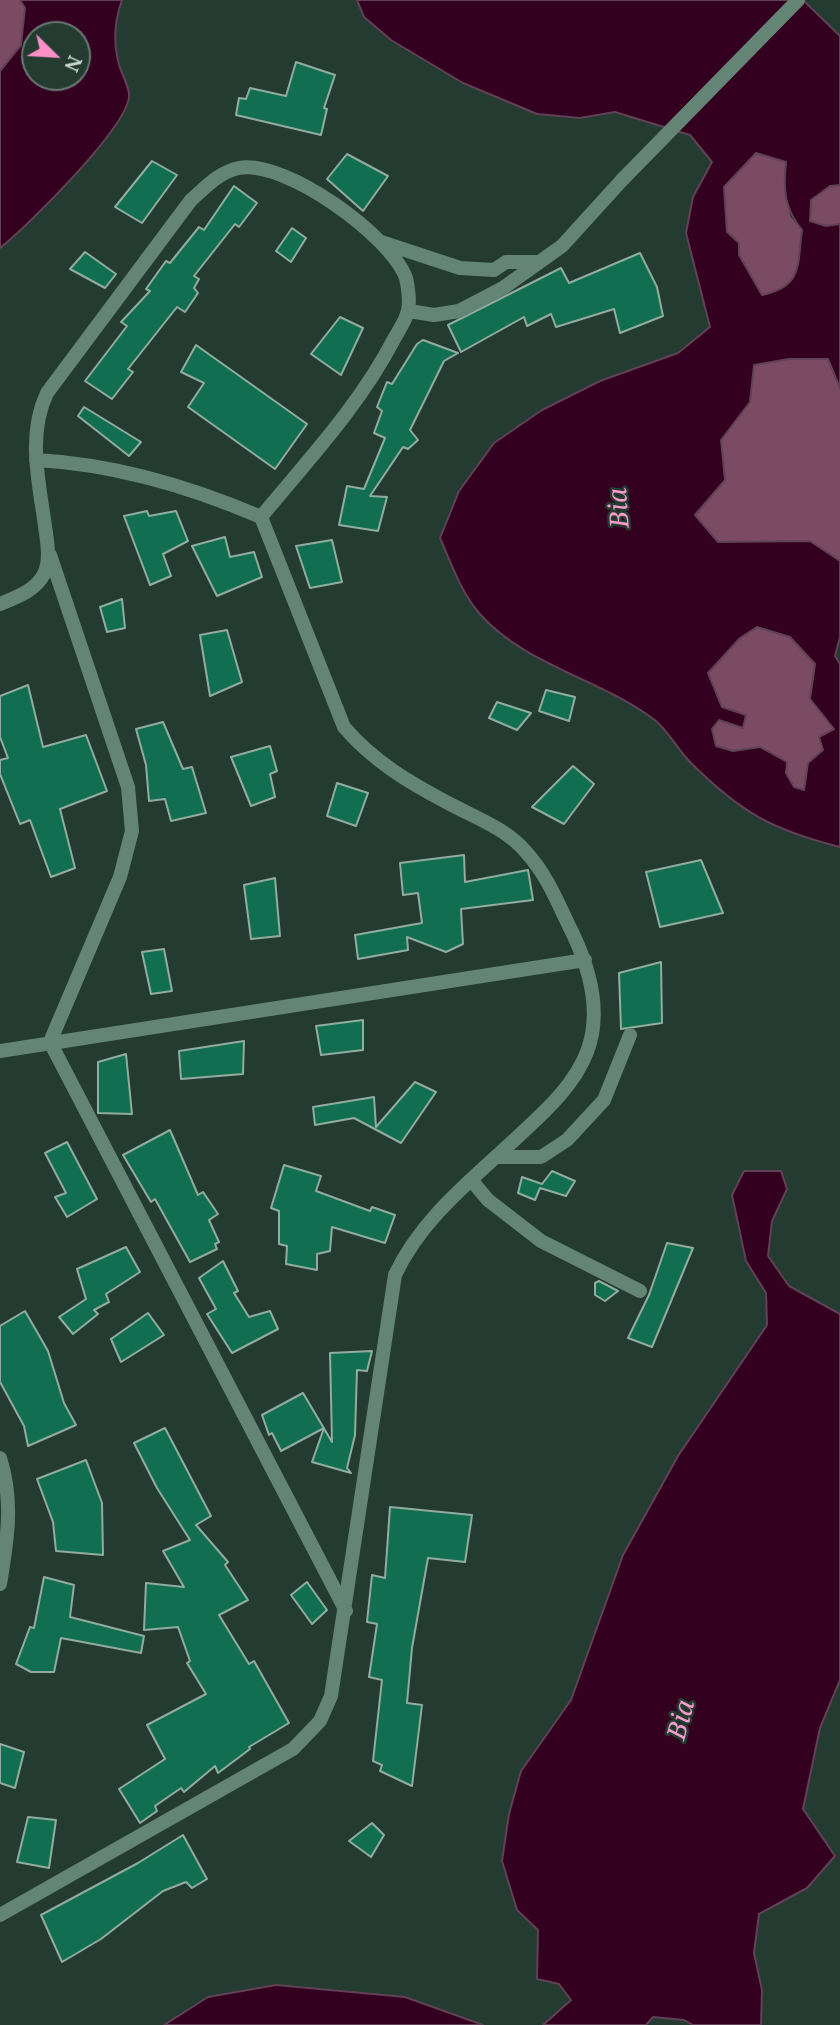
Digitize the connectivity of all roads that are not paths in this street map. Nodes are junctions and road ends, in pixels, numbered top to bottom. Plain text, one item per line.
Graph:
1 (798, 0) edge
2 (380, 242) junction
3 (539, 262) junction
4 (409, 311) junction
5 (36, 460) junction
6 (261, 517) junction
7 (48, 550) junction
8 (0, 604) edge
9 (585, 960) junction
10 (630, 1035) dead end
11 (50, 1042) junction
12 (0, 1051) edge
13 (497, 1157) junction
14 (472, 1181) junction
15 (640, 1291) dead end
16 (0, 1458) edge
17 (0, 1584) edge
18 (346, 1611) junction
19 (0, 1915) edge

1 - 3 street
2 - 3 street
2 - 4 street
2 - 5 street
3 - 4 street
4 - 6 street
5 - 6 street
5 - 7 street
6 - 9 street
7 - 8 street
7 - 11 street
9 - 11 street
9 - 13 street
10 - 13 street
11 - 12 street
11 - 18 street
13 - 14 street
14 - 15 street
14 - 18 street
16 - 17 street
18 - 19 street

